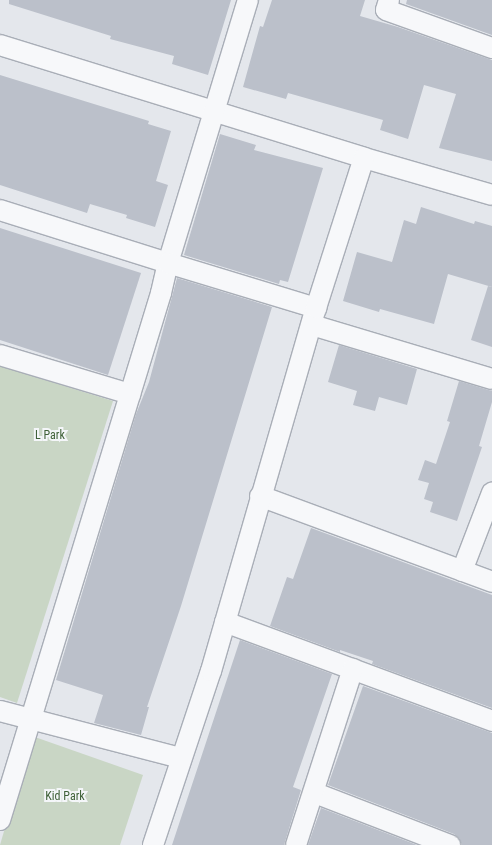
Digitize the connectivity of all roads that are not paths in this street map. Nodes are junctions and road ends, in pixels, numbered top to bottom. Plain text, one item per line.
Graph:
1 (248, 0) edge
2 (388, 0) edge
3 (0, 45) edge
4 (492, 48) edge
5 (213, 110) junction
6 (364, 158) junction
7 (492, 195) edge
8 (0, 210) edge
9 (168, 263) junction
10 (314, 316) junction
11 (0, 354) edge
12 (492, 380) edge
13 (130, 394) junction
14 (492, 493) edge
15 (260, 496) junction
16 (462, 571) junction
17 (492, 582) edge
18 (225, 622) junction
19 (353, 669) junction
20 (0, 711) edge
21 (29, 719) junction
22 (492, 721) edge
23 (180, 758) junction
24 (315, 793) junction
25 (0, 820) edge
26 (152, 845) edge
27 (296, 845) edge
28 (450, 845) edge

1 - 5 street
2 - 4 street
3 - 5 street
5 - 6 street
5 - 9 street
6 - 7 street
6 - 10 street
8 - 9 street
9 - 10 street
9 - 13 street
10 - 12 street
10 - 15 street
11 - 13 street
13 - 21 street
14 - 16 street
15 - 16 street
15 - 18 street
16 - 17 street
18 - 19 street
18 - 23 street
19 - 22 street
19 - 24 street
20 - 21 street
21 - 23 street
21 - 25 street
23 - 26 street
24 - 27 street
24 - 28 street

